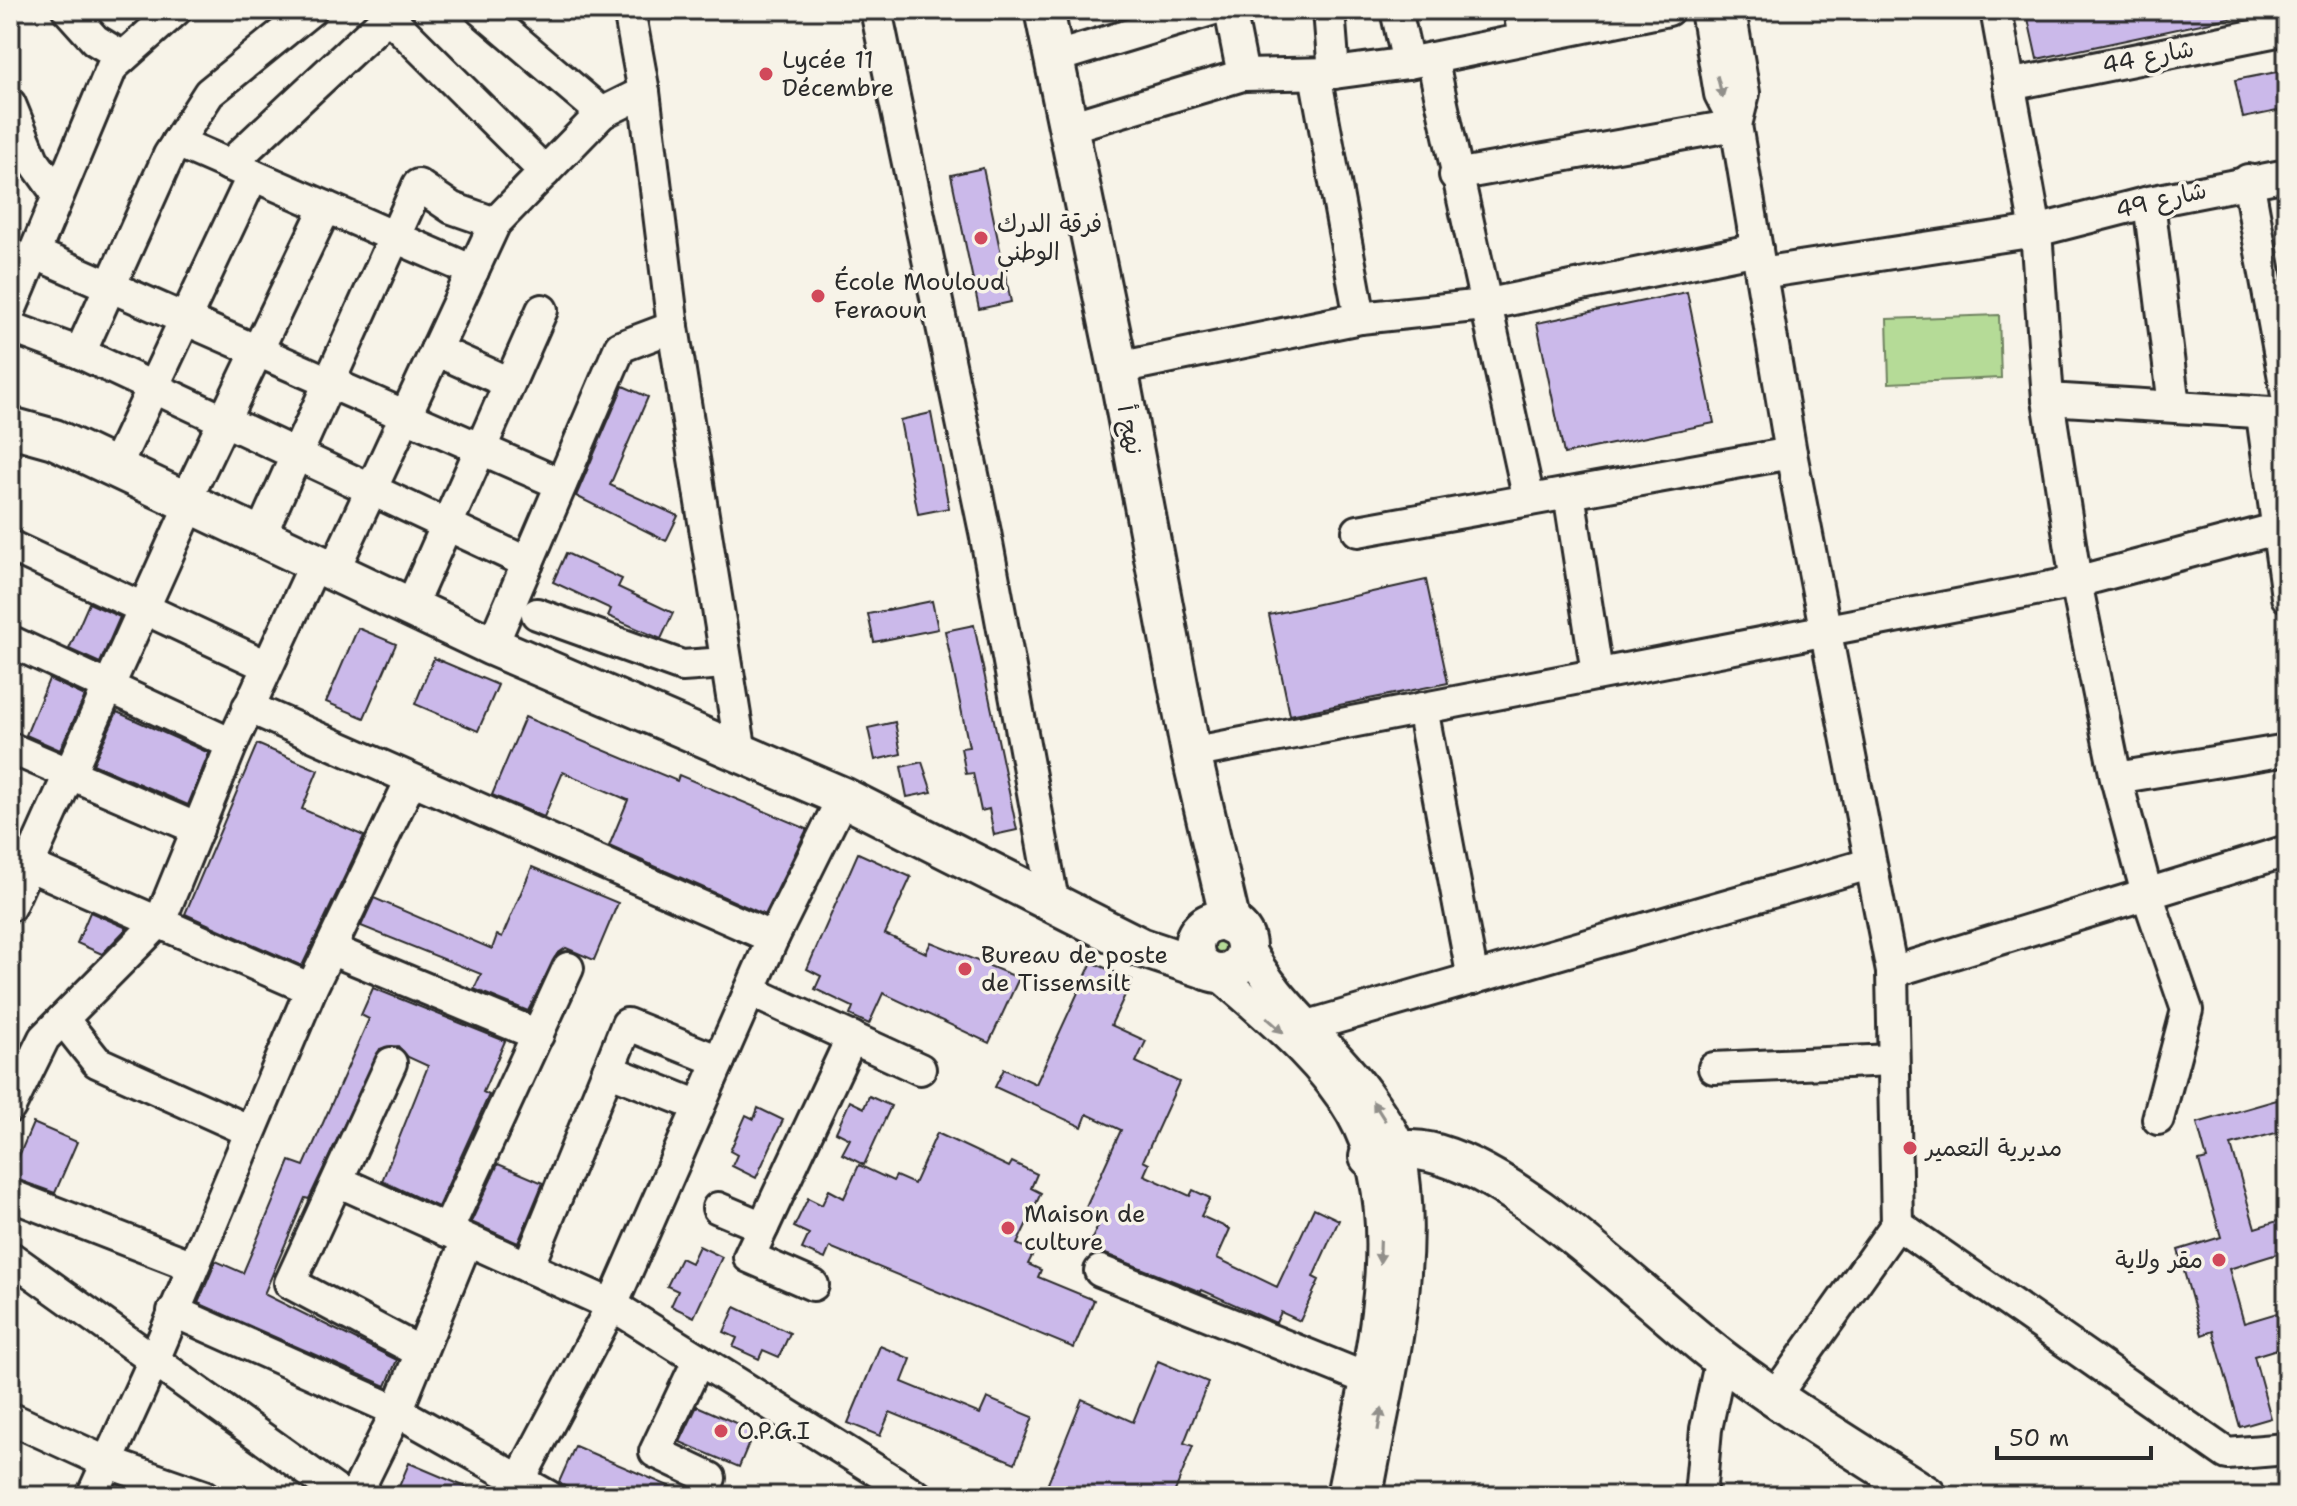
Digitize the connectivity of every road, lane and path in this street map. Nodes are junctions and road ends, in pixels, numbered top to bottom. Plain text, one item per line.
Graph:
1 (68, 10) edge
2 (176, 10) edge
3 (311, 10) edge
4 (481, 10) edge
5 (629, 10) edge
6 (876, 10) edge
7 (1044, 10) edge
8 (1211, 10) edge
9 (1230, 10) edge
10 (1329, 10) edge
11 (1396, 10) edge
12 (1668, 10) edge
13 (1706, 10) edge
14 (1730, 10) edge
15 (1996, 10) edge
16 (391, 13) edge
17 (1522, 25) edge
18 (2287, 29) edge
19 (123, 57) junction
20 (1053, 58) junction
21 (1420, 60) junction
22 (1324, 73) junction
23 (1243, 75) junction
24 (2009, 85) junction
25 (644, 92) junction
26 (10, 104) edge
27 (602, 113) junction
28 (1736, 125) junction
29 (1069, 127) junction
30 (177, 142) junction
31 (241, 170) junction
32 (545, 172) junction
33 (1455, 175) junction
34 (2287, 175) edge
35 (2248, 180) junction
36 (58, 195) junction
37 (2149, 202) junction
38 (326, 207) junction
39 (495, 223) junction
40 (2036, 231) junction
41 (395, 237) junction
42 (1759, 261) junction
43 (22, 268) edge
44 (473, 271) junction
45 (110, 286) junction
46 (2278, 296) edge
47 (1484, 305) junction
48 (542, 310) dead end
49 (10, 311) edge
50 (1360, 318) junction
51 (185, 319) junction
52 (10, 327) edge
53 (673, 327) junction
54 (436, 350) junction
55 (258, 351) junction
56 (80, 353) junction
57 (1118, 368) junction
58 (329, 382) junction
59 (509, 383) junction
60 (153, 387) junction
61 (2287, 395) edge
62 (2048, 399) junction
63 (2174, 406) junction
64 (2274, 414) edge
65 (406, 416) junction
66 (224, 420) junction
67 (12, 428) edge
68 (480, 449) junction
69 (1791, 453) junction
70 (297, 454) junction
71 (115, 468) junction
72 (561, 484) junction
73 (372, 489) junction
74 (1569, 493) junction
75 (1529, 500) junction
76 (188, 501) junction
77 (447, 524) junction
78 (2281, 527) edge
79 (1358, 531) dead end
80 (260, 536) junction
81 (10, 546) edge
82 (528, 563) junction
83 (324, 568) junction
84 (2076, 582) junction
85 (2287, 597) edge
86 (145, 608) junction
87 (410, 608) junction
88 (537, 614) dead end
89 (1824, 628) junction
90 (10, 641) edge
91 (492, 646) junction
92 (726, 663) junction
93 (267, 666) junction
94 (1597, 673) junction
95 (109, 686) junction
96 (248, 707) junction
97 (1422, 708) junction
98 (232, 744) junction
99 (10, 748) edge
100 (2287, 750) edge
101 (741, 753) junction
102 (1191, 753) junction
103 (70, 776) junction
104 (2116, 778) junction
105 (411, 780) junction
106 (843, 797) junction
107 (198, 829) junction
108 (2287, 851) edge
109 (19, 862) edge
110 (1869, 864) junction
111 (1211, 868) junction
112 (2147, 894) junction
113 (1053, 901) junction
114 (10, 906) edge
115 (1087, 918) junction
116 (160, 921) junction
117 (773, 938) junction
118 (1210, 943) junction
119 (330, 949) junction
120 (568, 968) dead end
121 (1892, 972) junction
122 (1473, 979) junction
123 (311, 989) junction
124 (750, 991) junction
125 (63, 1019) junction
126 (1308, 1026) junction
127 (538, 1035) junction
128 (852, 1037) junction
129 (1892, 1060) junction
130 (719, 1061) junction
131 (391, 1063) dead end
132 (1714, 1068) dead end
133 (920, 1069) dead end
134 (608, 1070) junction
135 (699, 1106) junction
136 (10, 1107) edge
137 (2158, 1119) dead end
138 (250, 1131) junction
139 (1384, 1153) junction
140 (340, 1182) junction
141 (10, 1195) edge
142 (718, 1208) dead end
143 (1897, 1224) junction
144 (763, 1227) junction
145 (457, 1236) junction
146 (10, 1257) edge
147 (193, 1266) junction
148 (528, 1267) junction
149 (1100, 1271) dead end
150 (813, 1285) dead end
151 (612, 1305) junction
152 (173, 1311) junction
153 (420, 1352) junction
154 (699, 1359) junction
155 (1721, 1359) junction
156 (154, 1360) junction
157 (1365, 1378) junction
158 (1775, 1396) junction
159 (397, 1411) junction
160 (10, 1418) edge
161 (2287, 1449) edge
162 (106, 1462) junction
163 (885, 1486) edge
164 (514, 1489) edge
165 (92, 1496) edge
166 (204, 1496) edge
167 (343, 1496) edge
168 (355, 1496) edge
169 (548, 1496) edge
170 (702, 1496) edge
171 (917, 1496) edge
172 (1342, 1496) edge
173 (1367, 1496) edge
174 (1700, 1496) edge
175 (1927, 1496) edge

1 - 19 street
2 - 19 street
3 - 30 street
4 - 27 street
5 - 25 street
6 - 113 street
7 - 20 main road, نهج أ
8 - 20 street
9 - 23 street
10 - 22 street
11 - 21 street
12 - 17 street
13 -> 28 street
14 - 28 street
15 - 24 street
16 - 31 street
16 - 32 street
17 - 21 street
18 - 24 street, شارع 44
19 - 36 street
20 - 29 main road, نهج أ
21 - 22 street
21 - 33 street
22 - 23 street
22 - 50 street
23 - 29 street
24 - 40 street
25 - 27 street
25 - 53 street
26 - 36 street
27 - 32 street
28 - 33 street
28 - 42 street
29 - 57 main road, نهج أ
30 - 31 street
30 - 45 street
31 - 38 street
31 - 51 street
32 - 39 street
33 - 47 street
34 - 35 street, شارع 49
35 - 37 street, شارع 49
35 - 46 street
36 - 43 street
37 - 40 street, شارع 49
37 - 63 street
38 - 41 street
38 - 55 street
39 - 41 street
39 - 44 street
40 - 42 street, شارع 49
40 - 62 street
41 - 44 street
41 - 58 street
42 - 47 street, شارع 49
42 - 69 street
43 - 45 street
43 - 49 street
44 - 54 street
45 - 51 street
45 - 56 street
46 - 61 street
47 - 50 street, شارع 49
47 - 75 street
48 - 59 street
50 - 57 street, شارع 49
51 - 55 street
51 - 60 street
52 - 56 street
53 - 72 street
53 - 92 street
54 - 59 street
54 - 65 street
55 - 58 street
55 - 66 street
56 - 60 street
57 - 102 main road, نهج أ
58 - 65 street
58 - 70 street
59 - 68 street
60 - 66 street
60 - 71 street
62 - 63 street
62 - 84 street
63 - 64 street
64 - 78 street
65 - 68 street
65 - 73 street
66 - 70 street
66 - 76 street
67 - 71 main road
68 - 72 street
68 - 77 street
69 - 74 street
69 - 89 street
70 - 73 street
70 - 80 street
71 - 76 main road
72 - 82 street
73 - 77 street
73 - 83 street
74 - 75 street
74 - 94 street
75 - 79 street
76 - 80 main road
76 - 86 street
77 - 82 street
77 - 87 street
78 - 84 street
78 - 85 street
80 - 83 main road
81 - 86 street
82 - 91 street
83 - 87 main road
83 - 93 street
84 - 89 street
84 - 104 street
86 - 93 street
86 - 95 street
87 - 91 main road
88 - 92 street
89 - 94 street
89 - 110 street
90 - 95 street
91 - 101 main road
92 - 101 street
93 - 96 street
94 - 97 street
95 - 98 street
95 - 103 street
96 - 98 street
96 - 105 street
97 - 102 street
97 - 122 street
98 - 107 street
99 - 103 street
100 - 104 street
101 - 106 main road
102 - 111 main road, نهج أ
103 - 107 street
103 - 109 street
104 - 112 street
105 - 117 street
105 - 119 street
106 - 113 main road
106 - 117 street
107 - 116 street
108 - 112 street
109 - 114 street
109 - 116 street
110 - 121 street
110 - 122 street
111 - 118 main road, نهج أ
111 - 118 main road
112 - 121 street
112 - 137 street
113 - 115 main road
115 - 118 main road
115 - 118 main road
116 - 123 street
116 - 125 street
117 - 124 street
118 - 126 street
118 -> 139 street
119 - 123 street
119 - 127 street
120 - 127 street
121 - 129 street
122 - 126 street
123 - 138 street
124 - 128 street
124 - 130 street
125 - 136 street
125 - 138 street
139 -> 126 street
127 - 145 street
128 - 133 street
128 - 144 street
129 - 132 street
129 - 143 street
130 - 134 street
130 - 135 street
131 - 140 street
134 - 135 street
134 - 148 street
135 - 151 street
138 - 147 street
139 - 155 main road
139 -> 157 street
173 -> 139 street
140 - 145 street
140 - 153 street
141 - 147 street
142 - 144 street
143 - 158 street
143 - 161 street
144 - 150 street
145 - 148 street
145 - 153 street
146 - 156 street
147 - 152 street
148 - 151 street
149 - 157 street
151 - 154 street
151 - 164 street
152 - 156 street
152 - 159 street
153 - 159 street
154 - 163 street
154 - 170 street
155 - 158 main road
155 - 174 street
156 - 162 street
156 - 167 street
157 - 172 street
158 - 175 main road
159 - 164 street
159 - 168 street
160 - 162 street
162 - 165 street
162 - 166 street
163 - 171 street
164 - 169 street

